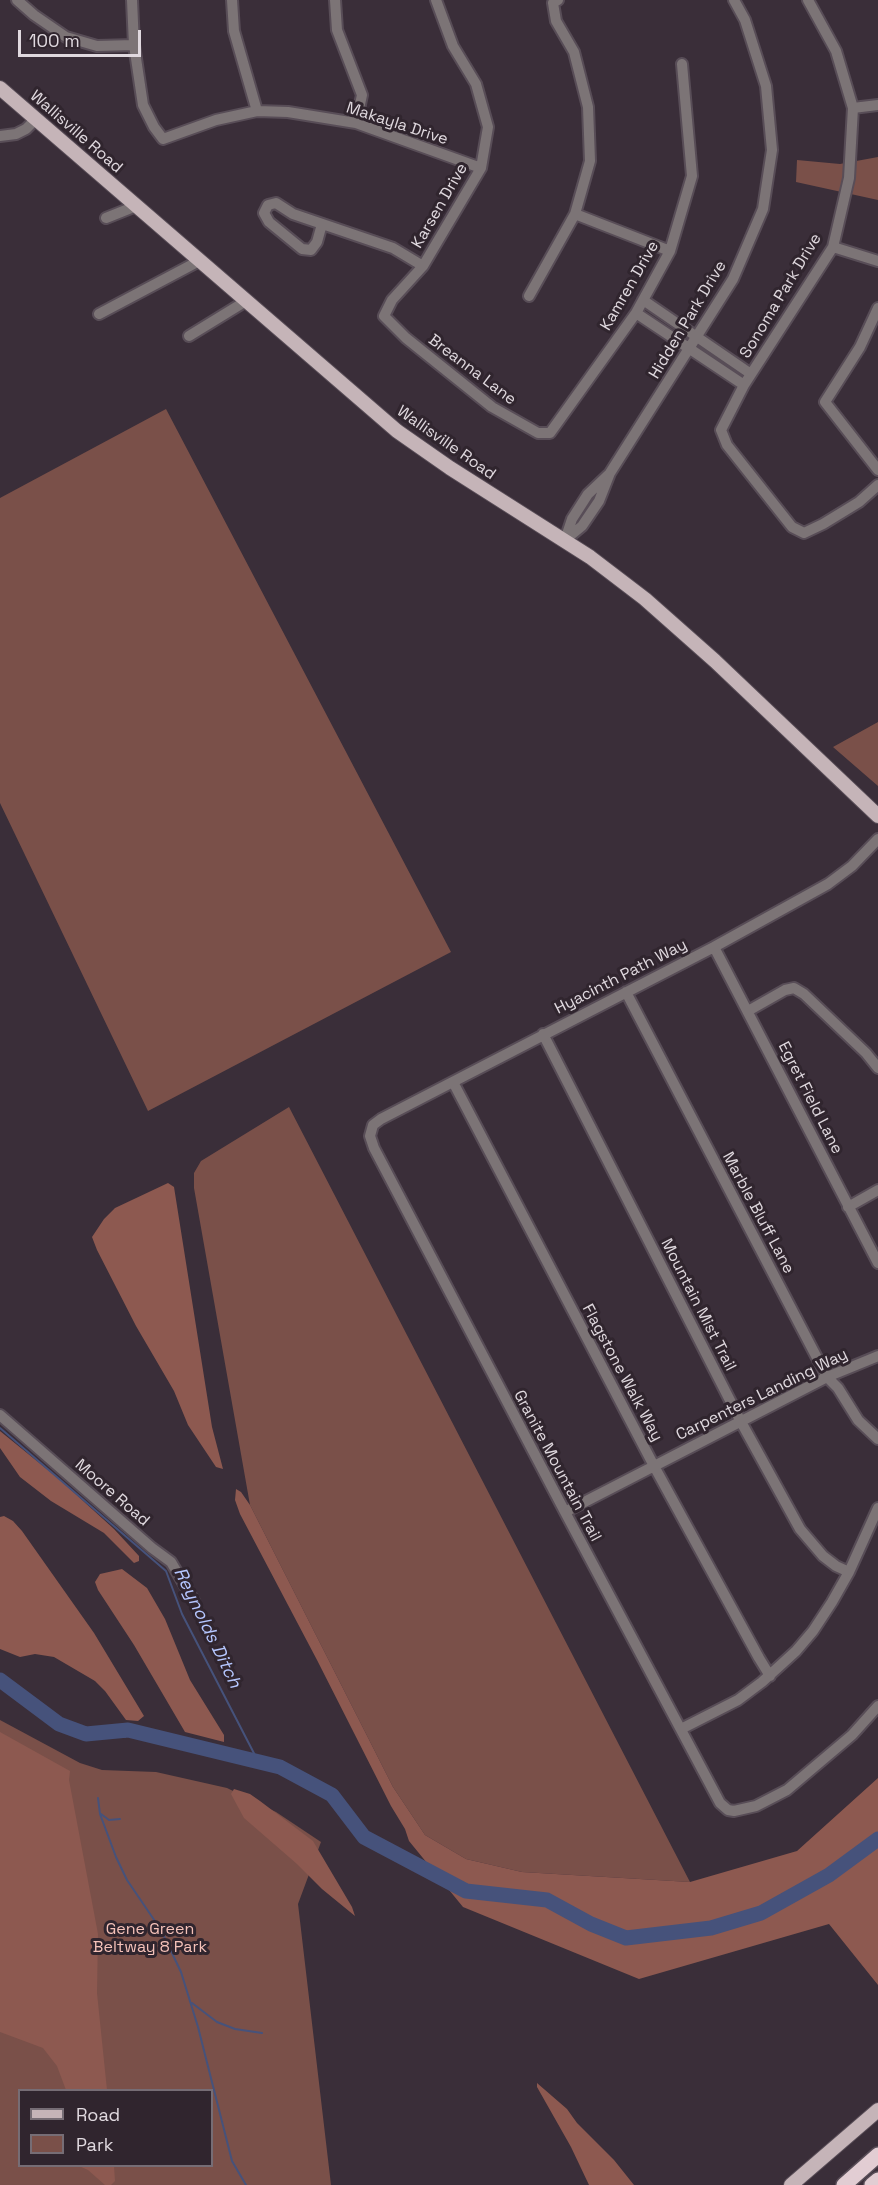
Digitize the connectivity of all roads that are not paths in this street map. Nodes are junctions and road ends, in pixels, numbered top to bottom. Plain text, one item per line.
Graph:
1 (17, 0) edge
2 (132, 0) edge
3 (232, 0) edge
4 (335, 0) edge
5 (436, 0) edge
6 (558, 0) edge
7 (735, 0) edge
8 (808, 0) edge
9 (134, 45) junction
10 (682, 64) dead end
11 (0, 88) edge
12 (878, 105) edge
13 (853, 108) junction
14 (257, 111) junction
15 (36, 119) junction
16 (356, 123) junction
17 (0, 136) edge
18 (481, 168) junction
19 (136, 206) junction
20 (575, 214) junction
21 (106, 218) dead end
22 (322, 224) junction
23 (833, 247) junction
24 (670, 251) junction
25 (199, 261) junction
26 (878, 261) edge
27 (423, 266) junction
28 (529, 296) dead end
29 (643, 300) junction
30 (246, 302) junction
31 (878, 308) edge
32 (636, 313) junction
33 (99, 314) dead end
34 (384, 316) joint
35 (189, 336) dead end
36 (697, 337) junction
37 (689, 349) junction
38 (751, 374) junction
39 (744, 385) junction
40 (550, 433) joint
41 (878, 470) edge
42 (878, 485) edge
43 (565, 540) junction
44 (878, 816) edge
45 (878, 839) edge
46 (714, 947) junction
47 (626, 992) junction
48 (748, 1011) junction
49 (543, 1034) junction
50 (878, 1068) edge
51 (453, 1082) junction
52 (370, 1130) joint
53 (878, 1190) edge
54 (848, 1207) junction
55 (878, 1263) edge
56 (878, 1356) edge
57 (827, 1377) junction
58 (0, 1415) edge
59 (740, 1420) junction
60 (878, 1438) edge
61 (654, 1466) junction
62 (878, 1508) edge
63 (565, 1512) junction
64 (849, 1572) junction
65 (194, 1602) dead end
66 (770, 1676) junction
67 (878, 1706) edge
68 (681, 1729) junction
69 (878, 2110) edge
70 (878, 2155) edge
71 (878, 2180) edge
72 (791, 2185) edge
73 (844, 2185) edge
74 (872, 2185) edge

1 - 9 street
2 - 9 street
3 - 14 street
4 - 16 street
5 - 18 street, Karsen Drive
6 - 20 street
7 - 36 street, Hidden Park Drive
8 - 13 street, Sonoma Park Drive
9 - 14 street, Makayla Drive
10 - 24 street, Kamren Drive
11 - 15 main road, Wallisville Road
12 - 13 street
13 - 23 street, Sonoma Park Drive
14 - 16 street, Makayla Drive
15 - 17 street
15 - 19 main road, Wallisville Road
16 - 18 street, Makayla Drive
18 - 27 street, Karsen Drive
19 - 21 street
19 - 25 main road, Wallisville Road
20 - 24 street
20 - 28 street
22 - 22 street
22 - 27 street
23 - 26 street
23 - 38 street, Sonoma Park Drive
24 - 29 street, Kamren Drive
25 - 30 main road, Wallisville Road
25 - 33 street
27 - 34 street, Karsen Drive
29 - 32 street, Kamren Drive
29 - 36 street
30 - 35 street
30 - 43 main road, Wallisville Road
31 - 41 street
32 - 37 street
32 - 40 street, Kamren Drive
34 - 40 street, Breanna Lane
36 - 37 street, Hidden Park Drive
36 - 38 street
37 - 39 street
37 - 43 street, Hidden Park Drive
38 - 39 street, Sonoma Park Drive
39 - 42 street, Sonoma Park Drive
43 - 44 main road, Wallisville Road
45 - 46 street, Hyacinth Path Way
46 - 47 street, Hyacinth Path Way
46 - 48 street, Egret Field Lane
47 - 49 street, Hyacinth Path Way
47 - 57 street, Marble Bluff Lane
48 - 50 street
48 - 54 street, Egret Field Lane
49 - 51 street, Hyacinth Path Way
49 - 59 street, Mountain Mist Trail
51 - 52 street, Hyacinth Path Way
51 - 61 street, Flagstone Walk Way
52 - 63 street, Granite Mountain Trail
53 - 54 street
54 - 55 street, Egret Field Lane
56 - 57 street, Carpenters Landing Way
57 - 59 street, Carpenters Landing Way
57 - 60 street, Marble Bluff Lane
58 - 65 street, Moore Road
59 - 61 street, Carpenters Landing Way
59 - 64 street, Mountain Mist Trail
61 - 63 street, Carpenters Landing Way
61 - 66 street, Flagstone Walk Way
62 - 64 street
63 - 68 street, Granite Mountain Trail
64 - 66 street
66 - 68 street
67 - 68 street, Granite Mountain Trail
69 - 72 main road
70 - 73 highway
71 - 74 highway

